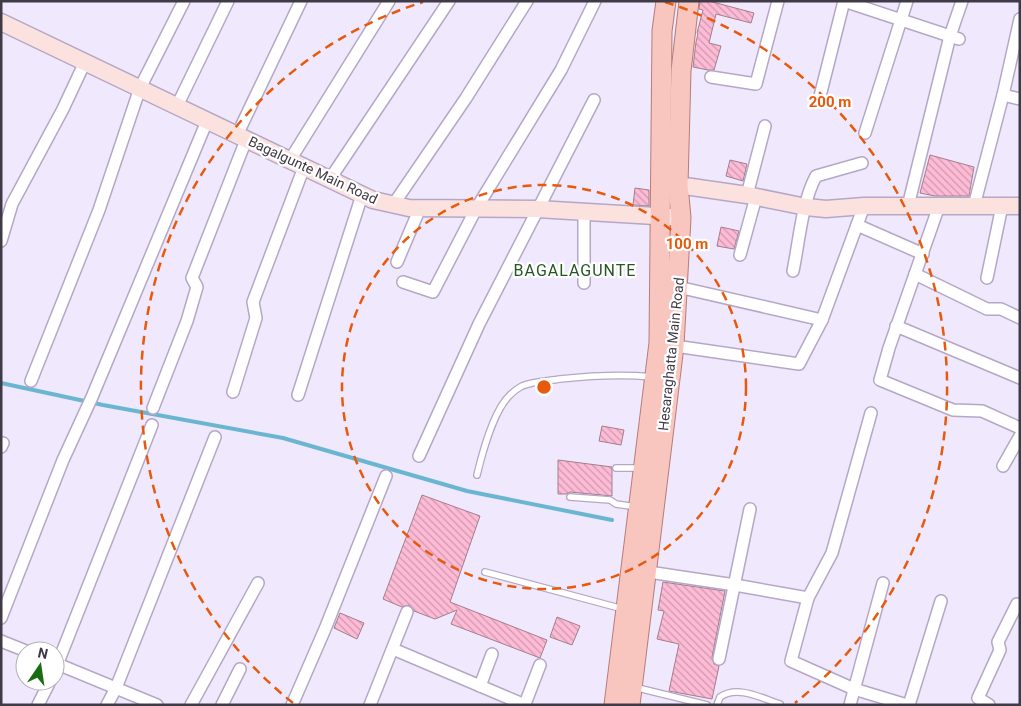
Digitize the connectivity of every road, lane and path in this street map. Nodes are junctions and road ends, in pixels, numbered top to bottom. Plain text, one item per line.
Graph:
1 (184, 1) edge
2 (228, 1) edge
3 (301, 1) edge
4 (389, 1) edge
5 (448, 1) edge
6 (527, 1) edge
7 (595, 1) edge
8 (666, 1) edge
9 (689, 1) edge
10 (778, 1) edge
11 (844, 1) edge
12 (907, 1) edge
13 (962, 1) edge
14 (1020, 19) edge
15 (902, 21) junction
16 (1, 22) edge
17 (955, 38) junction
18 (85, 62) junction
19 (711, 77) dead end
20 (140, 88) junction
21 (1003, 96) junction
22 (1020, 99) edge
23 (594, 100) dead end
24 (819, 100) dead end
25 (177, 106) junction
26 (206, 120) junction
27 (765, 126) dead end
28 (865, 133) dead end
29 (241, 137) junction
30 (862, 163) dead end
31 (297, 164) junction
32 (330, 179) junction
33 (668, 185) junction
34 (362, 195) junction
35 (751, 196) junction
36 (393, 205) junction
37 (864, 206) junction
38 (908, 206) junction
39 (939, 206) junction
40 (974, 206) junction
41 (1002, 206) junction
42 (1020, 206) edge
43 (806, 207) junction
44 (420, 208) junction
45 (476, 209) junction
46 (537, 209) junction
47 (584, 212) junction
48 (659, 216) junction
49 (681, 218) junction
50 (856, 225) junction
51 (1, 241) edge
52 (923, 254) junction
53 (740, 255) dead end
54 (397, 262) dead end
55 (793, 271) dead end
56 (915, 274) junction
57 (987, 278) dead end
58 (403, 282) dead end
59 (584, 283) dead end
60 (678, 287) junction
61 (1020, 318) edge
62 (822, 320) junction
63 (896, 326) junction
64 (666, 345) junction
65 (655, 377) junction
66 (1020, 378) edge
67 (31, 381) dead end
68 (233, 392) dead end
69 (298, 395) dead end
70 (153, 408) dead end
71 (871, 413) dead end
72 (152, 425) dead end
73 (1020, 428) edge
74 (1020, 436) edge
75 (215, 437) dead end
76 (418, 456) dead end
77 (1003, 466) dead end
78 (616, 468) dead end
79 (644, 469) junction
80 (386, 476) dead end
81 (477, 476) dead end
82 (570, 497) dead end
83 (639, 507) junction
84 (750, 509) dead end
85 (638, 571) junction
86 (485, 572) dead end
87 (258, 583) dead end
88 (883, 583) dead end
89 (735, 585) junction
90 (808, 598) junction
91 (941, 600) dead end
92 (1017, 604) dead end
93 (626, 610) junction
94 (407, 612) dead end
95 (1, 618) edge
96 (1, 641) edge
97 (65, 643) edge
98 (15, 647) edge
99 (393, 649) junction
100 (492, 654) dead end
101 (719, 659) dead end
102 (540, 665) dead end
103 (65, 669) edge
104 (240, 669) dead end
105 (480, 686) junction
106 (116, 688) junction
107 (854, 689) junction
108 (45, 691) edge
109 (631, 696) edge
110 (780, 704) edge
111 (38, 705) edge
112 (108, 705) edge
113 (157, 705) edge
114 (191, 705) edge
115 (222, 705) edge
116 (292, 705) edge
117 (370, 705) edge
118 (525, 705) edge
119 (614, 705) edge
120 (707, 705) edge
121 (718, 705) edge
122 (850, 705) edge
123 (908, 705) edge
124 (990, 705) edge

1 - 20 street
2 - 25 street
3 - 29 street
4 - 31 street
5 - 32 street
6 - 36 street
7 - 45 street
8 - 33 main road
9 - 33 main road, Hesaraghatta Main Road
10 - 19 street
11 - 15 street
11 - 24 street
12 - 15 street
13 - 17 street
14 - 21 street
15 - 17 street
15 - 28 street
16 - 18 street, Bagalgunte Main Road
17 - 38 street
18 - 20 street, Bagalgunte Main Road
18 - 51 street
20 - 25 street, Bagalgunte Main Road
20 - 67 street
21 - 22 street
21 - 40 street
23 - 46 street
25 - 26 street, Bagalgunte Main Road
26 - 29 street, Bagalgunte Main Road
26 - 95 street
27 - 35 street
29 - 31 street, Bagalgunte Main Road
29 - 70 street
30 - 43 street
31 - 32 street, Bagalgunte Main Road
31 - 68 street
32 - 34 street, Bagalgunte Main Road
33 - 35 street
33 - 48 main road, Hesaraghatta Main Road
33 - 49 main road, Hesaraghatta Main Road
34 - 36 street, Bagalgunte Main Road
34 - 69 street
35 - 43 street
35 - 53 street
36 - 44 street, Bagalgunte Main Road
37 - 38 street
37 - 43 street
37 - 50 street
38 - 39 street
39 - 40 street
39 - 52 street
40 - 41 street
41 - 42 street
41 - 57 street
43 - 55 street
44 - 45 street, Bagalgunte Main Road
44 - 54 street
45 - 46 street, Bagalgunte Main Road
45 - 58 street
46 - 47 street, Bagalgunte Main Road
46 - 76 street
47 - 48 street, Bagalgunte Main Road
47 - 59 street
48 - 49 street, Bagalgunte Main Road
48 - 64 main road, Hesaraghatta Main Road
49 - 60 main road, Hesaraghatta Main Road
50 - 52 street
50 - 62 street
52 - 56 street
56 - 61 street
56 - 63 street
60 - 62 street
60 - 64 main road, Hesaraghatta Main Road
62 - 64 street
63 - 66 street
63 - 73 street
64 - 65 main road, Hesaraghatta Main Road
64 - 85 main road, Hesaraghatta Main Road
65 - 79 main road, Hesaraghatta Main Road
65 - 81 lane
71 - 90 street
72 - 97 street
74 - 77 street
75 - 106 street
78 - 79 lane
79 - 83 main road, Hesaraghatta Main Road
80 - 116 street
82 - 83 lane
83 - 85 main road, Hesaraghatta Main Road
84 - 89 street
85 - 89 street
85 - 93 main road, Hesaraghatta Main Road
85 - 109 main road, Hesaraghatta Main Road
86 - 93 lane
87 - 114 street
88 - 107 street
89 - 90 street
89 - 101 street
90 - 107 street
91 - 123 street
92 - 124 street
93 - 119 main road, Hesaraghatta Main Road
94 - 99 street
96 - 98 street
99 - 105 street
99 - 117 street
100 - 105 street
102 - 118 street
103 - 106 street
104 - 115 street
105 - 118 street
106 - 112 street
106 - 113 street
107 - 122 street
107 - 123 street
108 - 111 street
109 - 120 lane
110 - 121 lane

